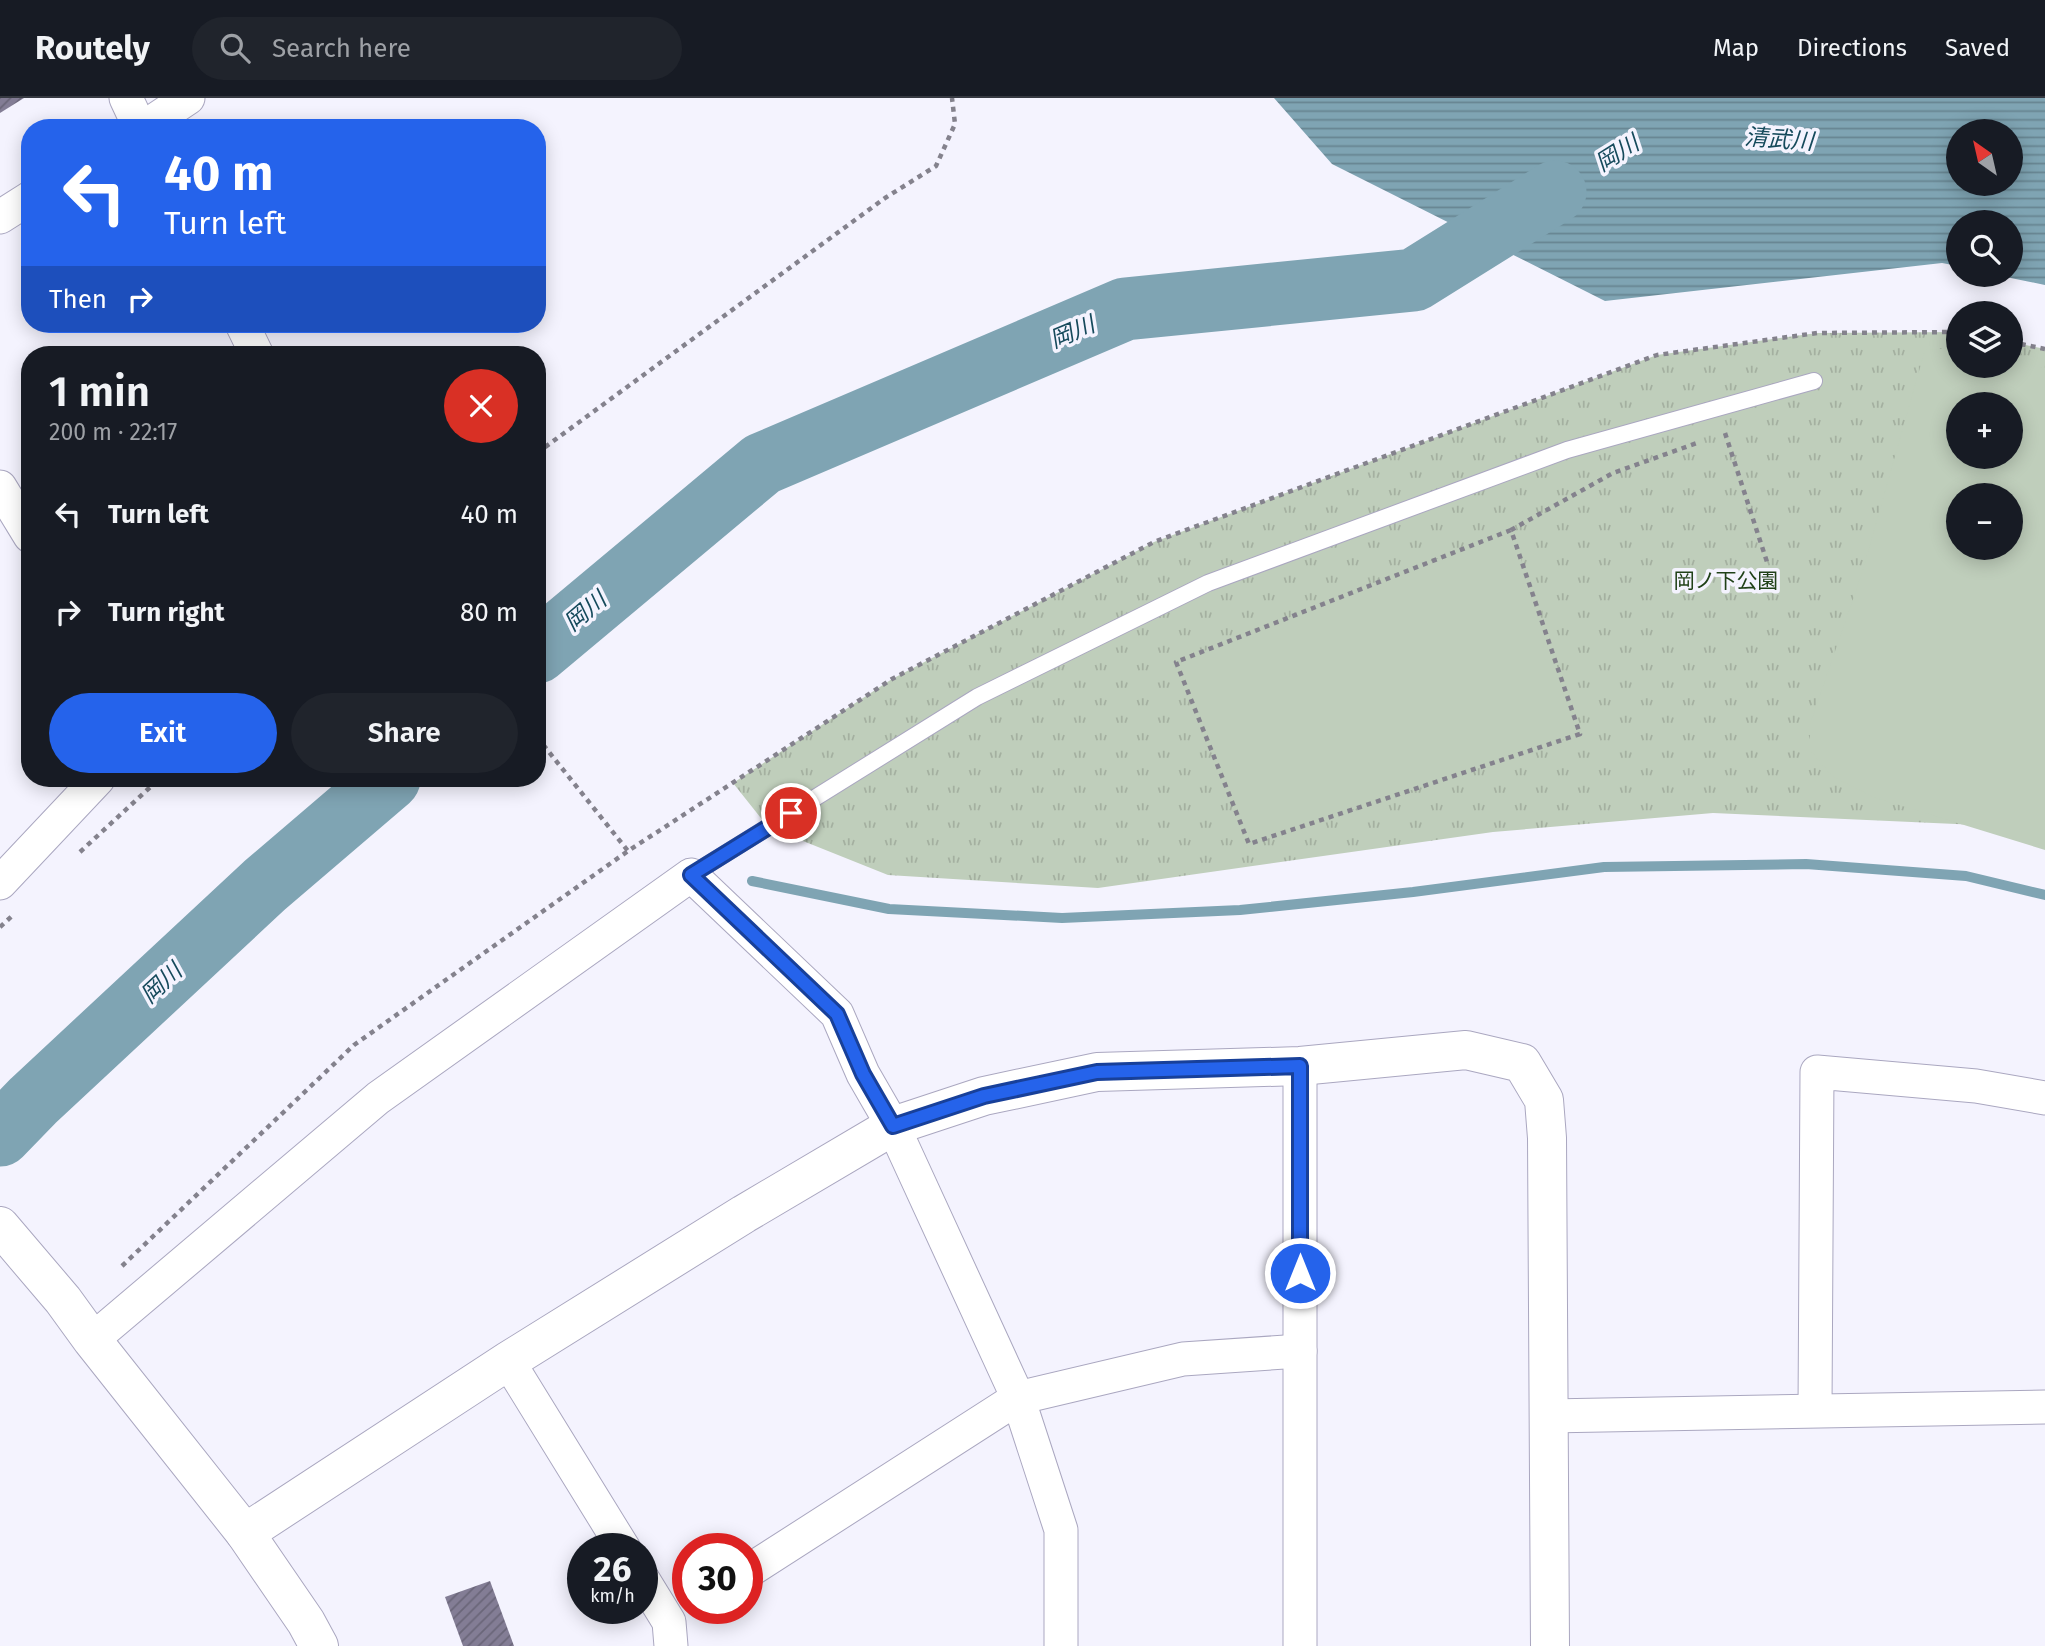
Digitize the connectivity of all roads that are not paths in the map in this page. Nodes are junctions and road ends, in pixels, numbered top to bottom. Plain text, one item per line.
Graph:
1 (126, 98) edge
2 (188, 98) edge
3 (137, 119) edge
4 (156, 119) edge
5 (21, 204) edge
6 (0, 217) edge
7 (1814, 381) dead end
8 (0, 487) edge
9 (21, 521) edge
10 (90, 787) edge
11 (691, 875) junction
12 (0, 883) edge
13 (1300, 1066) junction
14 (2045, 1098) edge
15 (893, 1126) junction
16 (0, 1226) edge
17 (92, 1340) junction
18 (1300, 1351) junction
19 (508, 1361) junction
20 (1018, 1398) junction
21 (2045, 1407) edge
22 (1815, 1410) junction
23 (1549, 1416) junction
24 (245, 1533) junction
25 (614, 1533) edge
26 (763, 1562) edge
27 (658, 1599) edge
28 (677, 1625) edge
29 (319, 1646) edge
30 (1061, 1646) edge
31 (1300, 1646) edge
32 (1550, 1646) edge

1 - 3 street
2 - 4 street
5 - 6 street
7 - 11 lane
8 - 9 street
10 - 12 street
11 - 15 street
11 - 17 street
13 - 15 street
13 - 18 street
13 - 23 street
14 - 22 street
15 - 19 street
15 - 20 street
16 - 17 street
17 - 24 street
18 - 20 street
18 - 31 street
19 - 24 street
19 - 25 street
20 - 26 street
20 - 30 street
21 - 22 street
22 - 23 street
23 - 32 street
24 - 29 street
27 - 28 street

